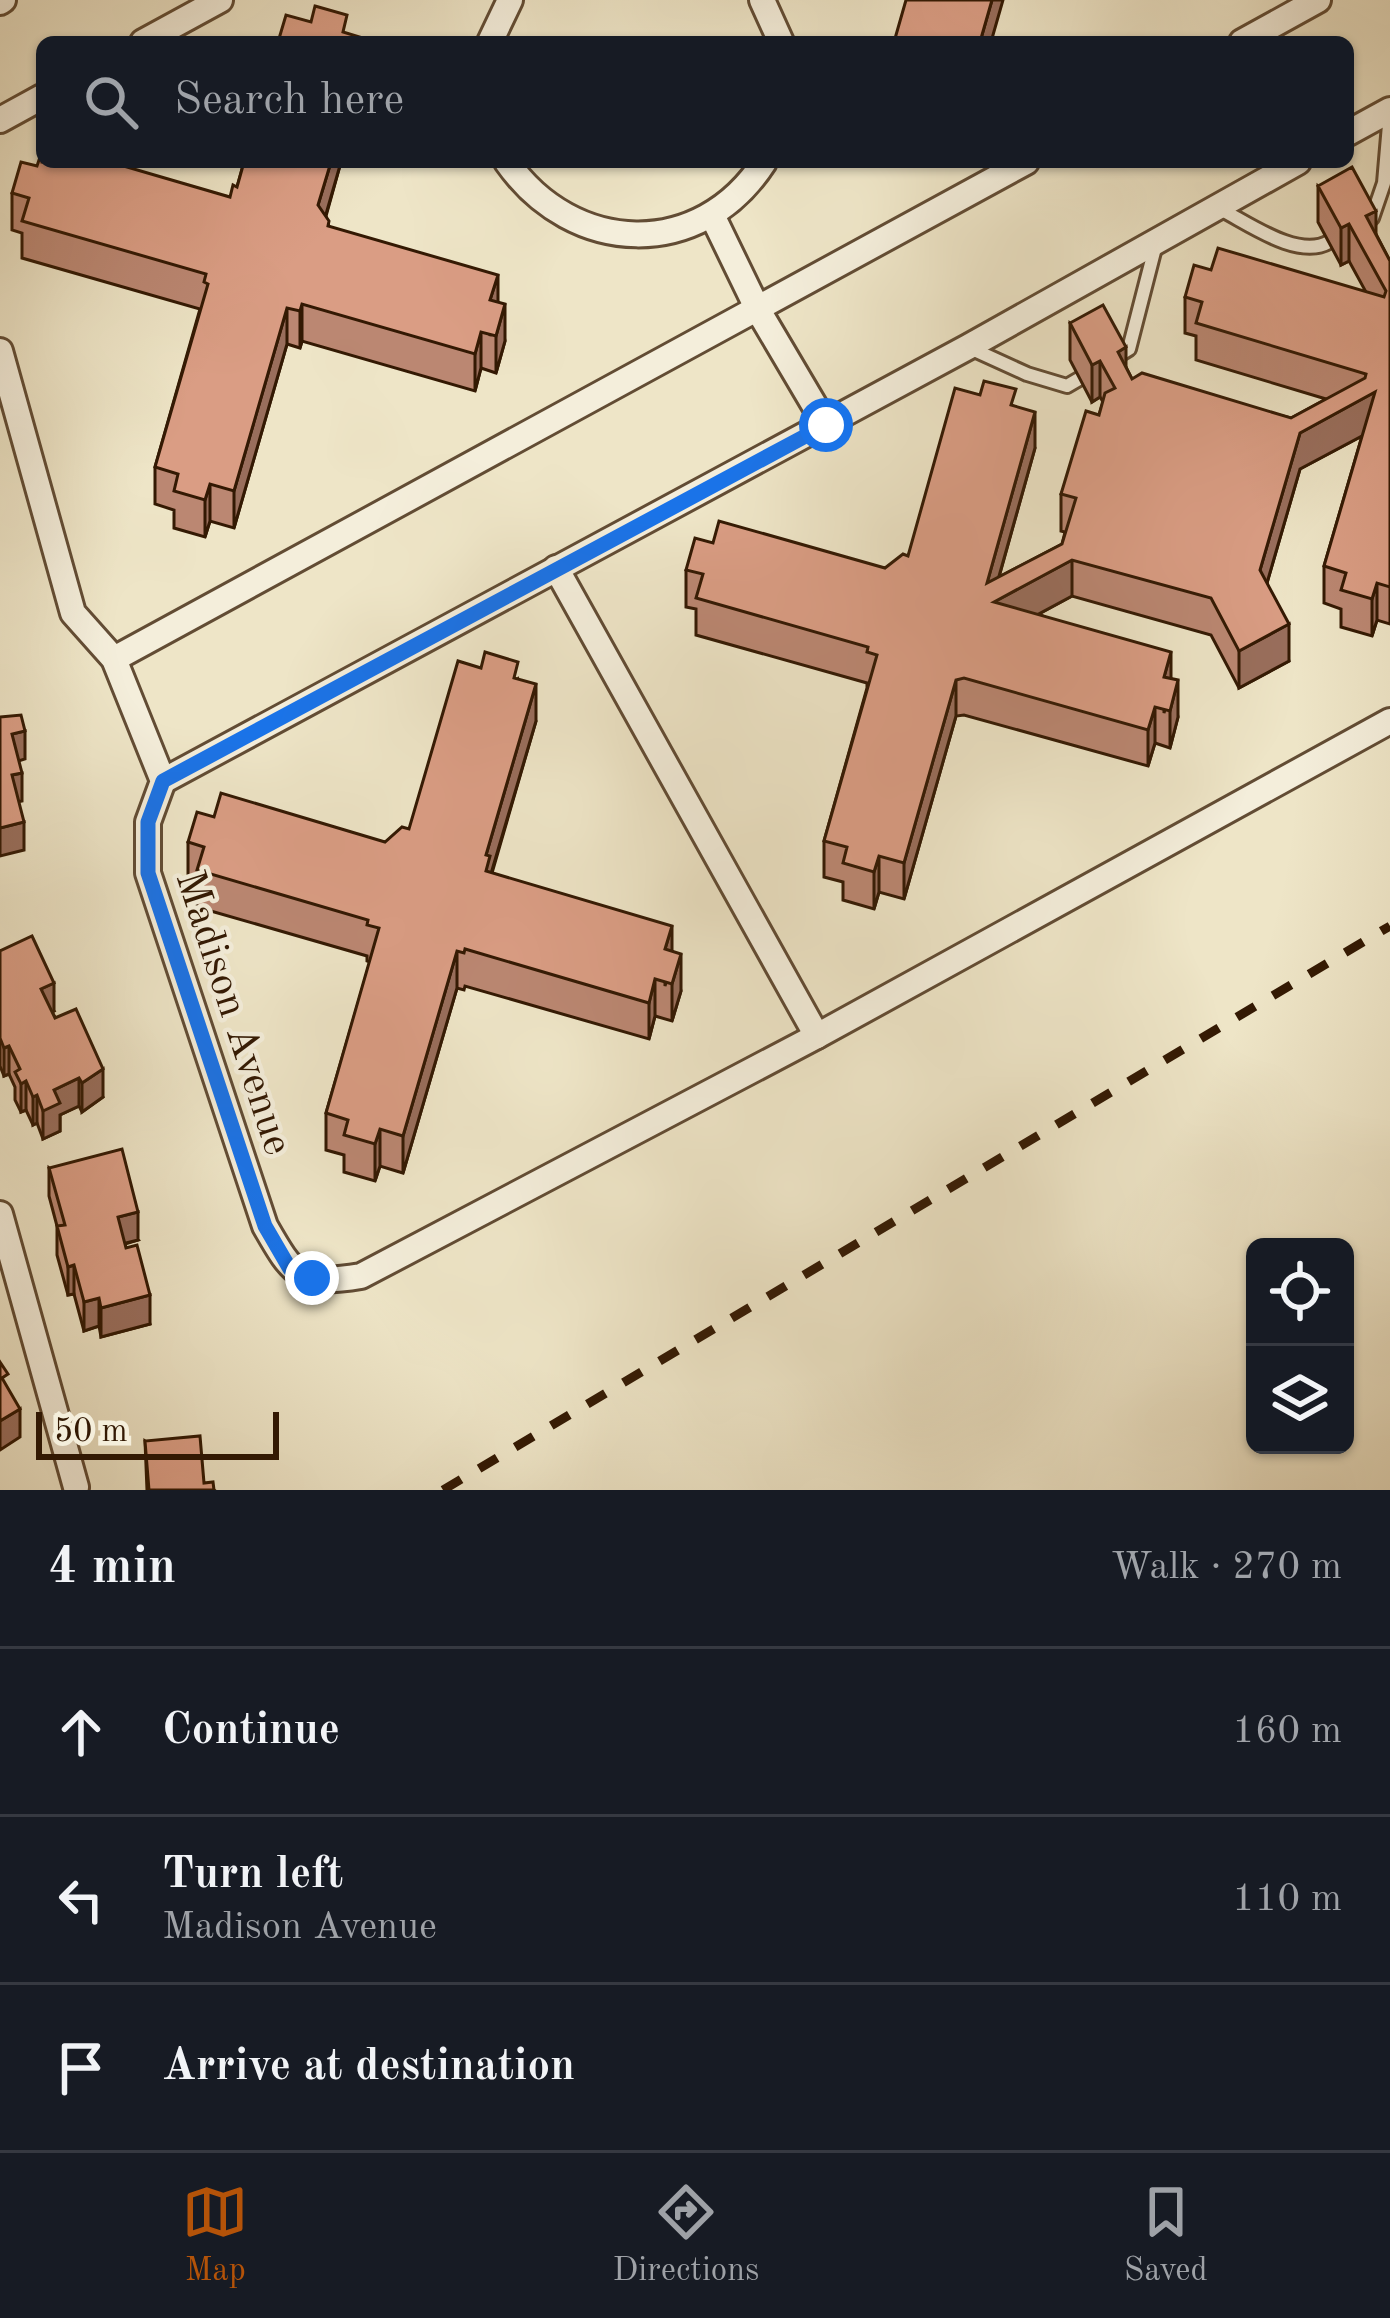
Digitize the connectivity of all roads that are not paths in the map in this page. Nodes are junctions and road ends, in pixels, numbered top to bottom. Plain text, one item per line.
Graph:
1 (220, 0) edge
2 (510, 0) edge
3 (762, 0) edge
4 (1318, 0) edge
5 (154, 36) edge
6 (493, 36) edge
7 (778, 36) edge
8 (1254, 36) edge
9 (36, 100) edge
10 (1390, 111) edge
11 (0, 120) edge
12 (1354, 131) edge
13 (512, 168) edge
14 (759, 168) edge
15 (1015, 168) edge
16 (1287, 168) edge
17 (1217, 208) junction
18 (712, 214) junction
19 (1364, 224) edge
20 (1329, 242) edge
21 (1156, 243) junction
22 (758, 310) junction
23 (968, 347) junction
24 (0, 351) edge
25 (1113, 360) edge
26 (1079, 379) edge
27 (826, 425) junction
28 (556, 568) junction
29 (114, 659) junction
30 (1390, 721) edge
31 (163, 781) junction
32 (817, 1036) junction
33 (0, 1214) edge
34 (76, 1486) dead end

1 - 5 street
2 - 6 street
3 - 7 street
4 - 8 street
9 - 11 street
10 - 12 street
10 - 19 lane
13 - 18 street
14 - 18 street
15 - 22 street
16 - 17 street
17 - 20 lane
17 - 21 street
18 - 22 street
21 - 23 street
21 - 25 lane
22 - 27 street
22 - 29 street
23 - 26 lane
23 - 27 street
24 - 29 street
27 - 28 street
28 - 31 street
28 - 32 street
29 - 31 street
30 - 32 street
31 - 32 street, Madison Avenue
33 - 34 street

